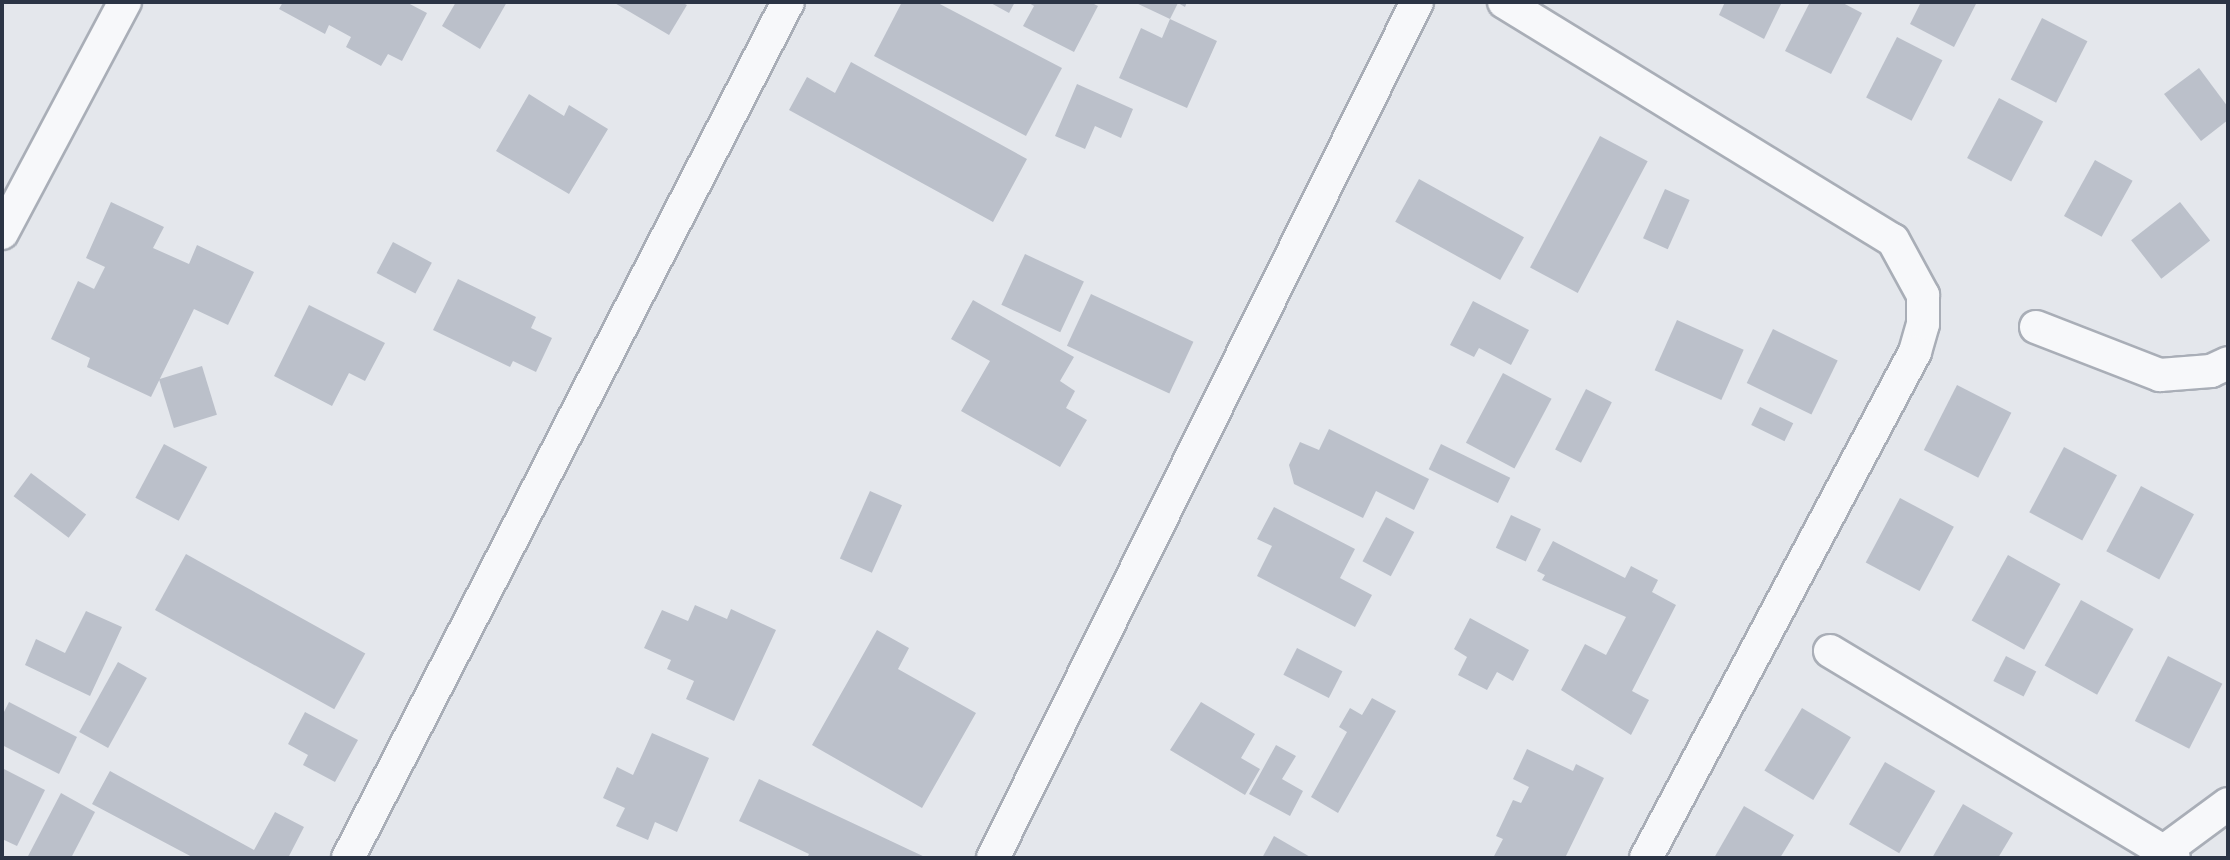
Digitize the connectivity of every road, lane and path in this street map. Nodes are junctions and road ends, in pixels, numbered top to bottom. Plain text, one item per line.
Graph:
1 (125, 2) edge
2 (788, 2) edge
3 (1417, 2) edge
4 (1509, 3) edge
5 (2, 233) edge
6 (2036, 327) dead end
7 (2228, 363) edge
8 (1830, 651) dead end
9 (2228, 804) edge
10 (2170, 854) edge
11 (348, 858) edge
12 (993, 858) edge
13 (1646, 858) edge

1 - 5 street
2 - 11 street
3 - 12 street
4 - 13 street
6 - 7 street
8 - 10 street
9 - 10 street

